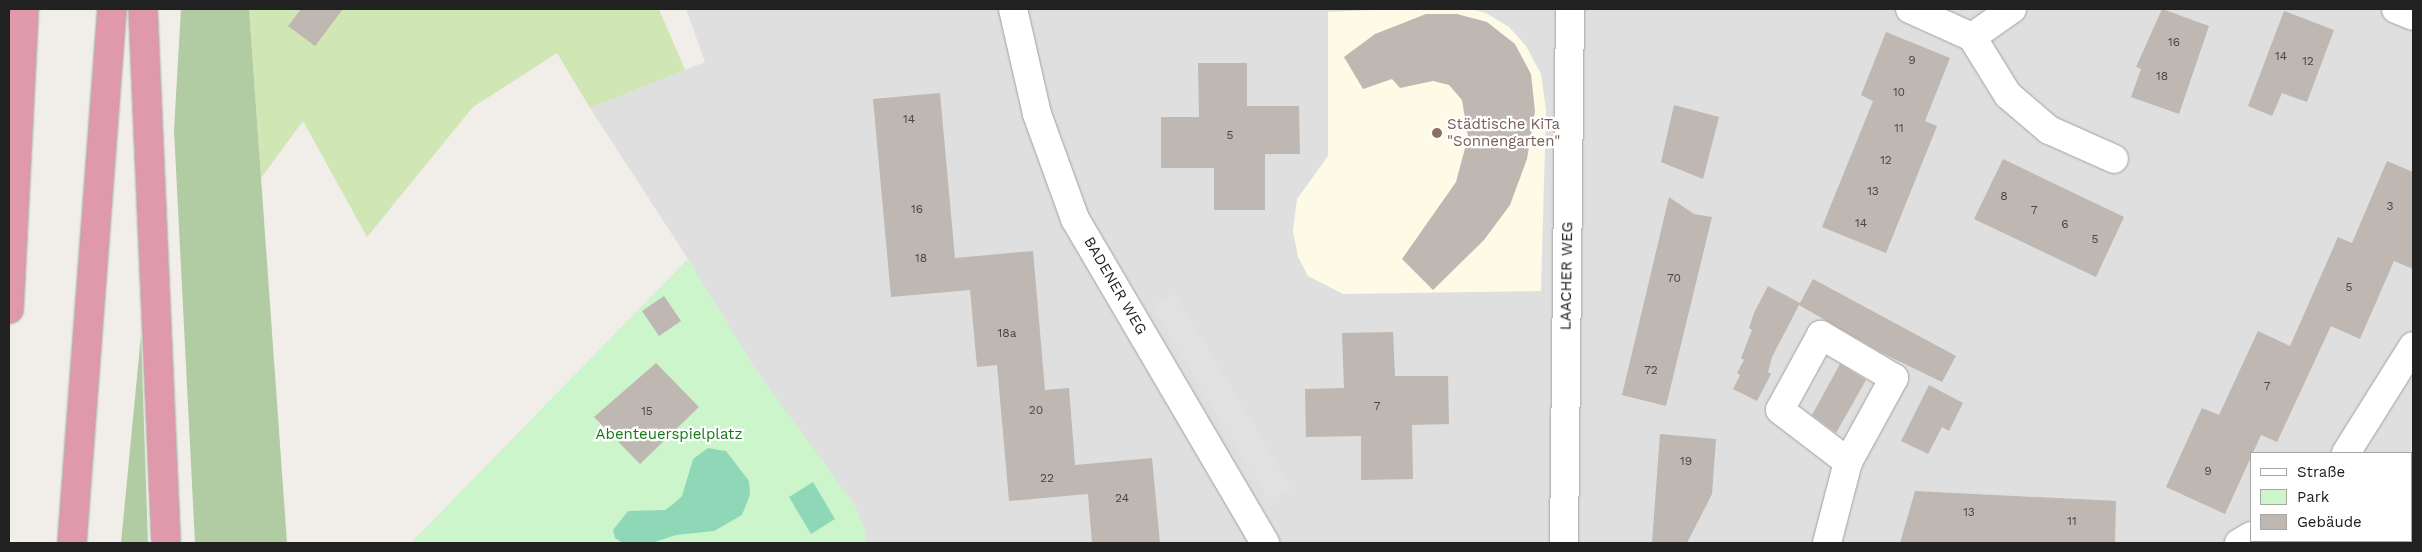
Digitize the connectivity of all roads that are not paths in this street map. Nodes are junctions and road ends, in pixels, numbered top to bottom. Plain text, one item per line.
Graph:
1 (24, 9) edge
2 (112, 9) edge
3 (143, 9) edge
4 (1013, 9) edge
5 (1570, 9) edge
6 (1910, 9) edge
7 (2012, 9) edge
8 (2396, 9) edge
9 (2413, 16) edge
10 (1972, 37) junction
11 (2114, 159) dead end
12 (9, 309) edge
13 (2413, 346) edge
14 (2347, 452) edge
15 (1848, 462) junction
16 (2250, 537) edge
17 (72, 543) edge
18 (166, 543) edge
19 (1265, 543) edge
20 (1564, 543) edge
21 (1827, 543) edge
22 (2239, 543) edge

1 - 12 highway
2 - 17 highway
3 - 18 highway
4 - 19 street, BADENER WEG
5 - 20 street, LAACHER WEG
6 - 10 street
7 - 10 street
8 - 9 street
10 - 11 street
13 - 14 street
15 - 15 street
15 - 21 street
16 - 22 street

